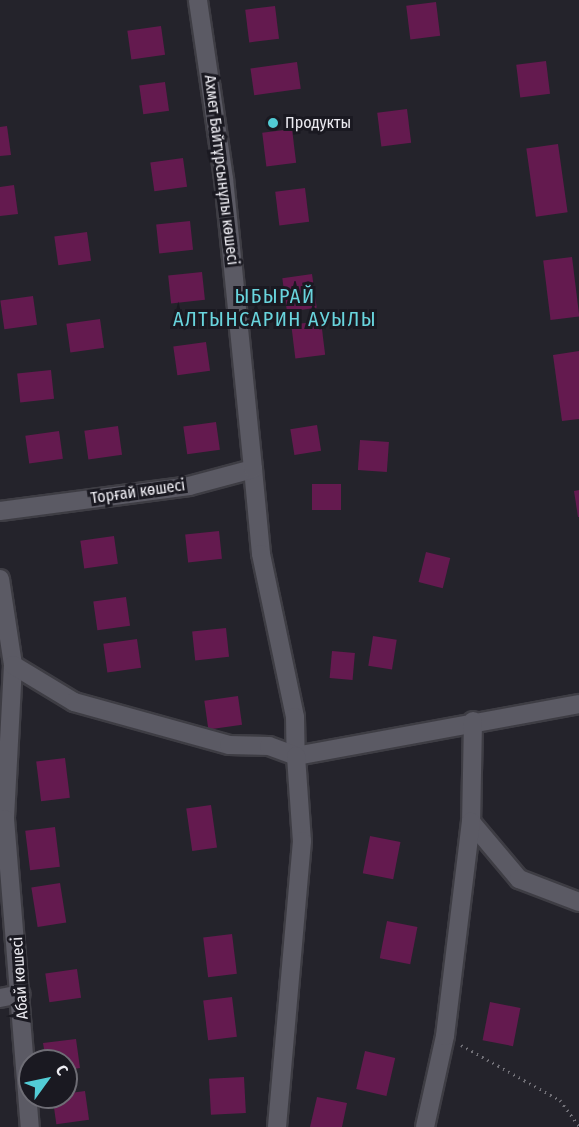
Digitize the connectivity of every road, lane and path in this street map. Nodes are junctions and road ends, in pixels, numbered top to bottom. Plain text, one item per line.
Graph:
1 (198, 0) edge
2 (253, 469) junction
3 (0, 511) edge
4 (0, 579) edge
5 (13, 665) junction
6 (579, 704) edge
7 (473, 721) junction
8 (296, 756) junction
9 (3, 820) edge
10 (471, 822) junction
11 (579, 902) edge
12 (21, 994) junction
13 (0, 998) edge
14 (445, 1036) junction
15 (579, 1126) edge
16 (30, 1127) edge
17 (277, 1127) edge
18 (425, 1127) edge

1 - 2 street, Ахмет Байтұрсынұлы көшесі
2 - 3 street, Торғай көшесі
2 - 8 street
4 - 5 street, Абай көшесі
5 - 8 street
5 - 9 street, Абай көшесі
6 - 7 street
7 - 8 street
7 - 10 street
8 - 17 street
9 - 12 street, Абай көшесі
10 - 11 street
10 - 14 street
12 - 13 street
12 - 16 street, Абай көшесі
14 - 15 path
14 - 18 street

